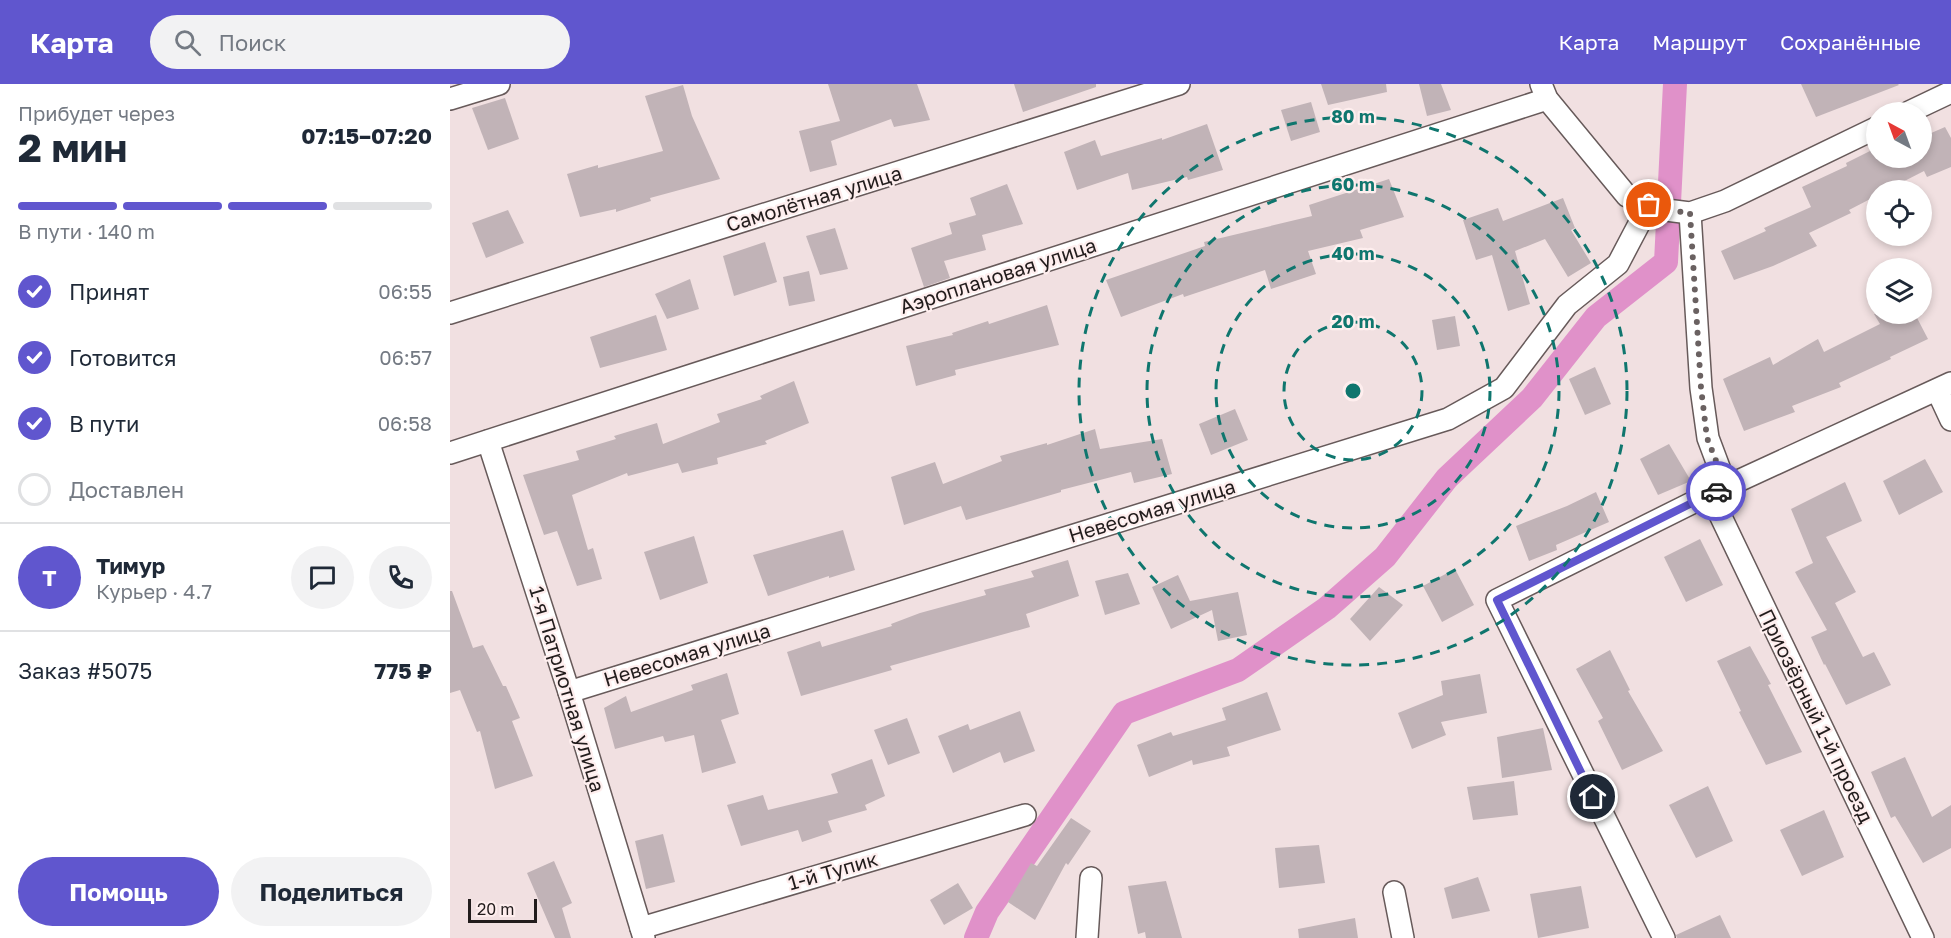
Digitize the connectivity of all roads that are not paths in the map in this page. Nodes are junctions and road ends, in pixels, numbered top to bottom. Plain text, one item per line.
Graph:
1 (499, 84) edge
2 (1179, 84) edge
3 (1544, 92) edge
4 (1951, 92) edge
5 (450, 99) edge
6 (1930, 102) edge
7 (1866, 133) edge
8 (1654, 207) junction
9 (1689, 213) junction
10 (450, 313) edge
11 (1944, 386) edge
12 (1951, 420) edge
13 (488, 441) junction
14 (450, 453) edge
15 (1718, 490) junction
16 (568, 692) junction
17 (1025, 815) dead end
18 (1091, 878) dead end
19 (1394, 892) dead end
20 (642, 933) edge
21 (1087, 938) edge
22 (1403, 938) edge
23 (1664, 938) edge
24 (1923, 938) edge

1 - 5 street
2 - 10 street, Самолётная улица
3 - 8 street
3 - 13 street, Аэроплановая улица
4 - 6 street
7 - 9 street
8 - 9 street
8 - 16 street, Невесомая улица
9 - 15 street, Приозёрный 1-й проезд
11 - 12 street
11 - 15 street
13 - 14 street, Аэроплановая улица
13 - 16 street, 1-я Патриотная улица
15 - 23 street
15 - 24 street, Приозёрный 1-й проезд
16 - 20 street, 1-я Патриотная улица
17 - 20 street, 1-й Тупик
18 - 21 street
19 - 22 street

